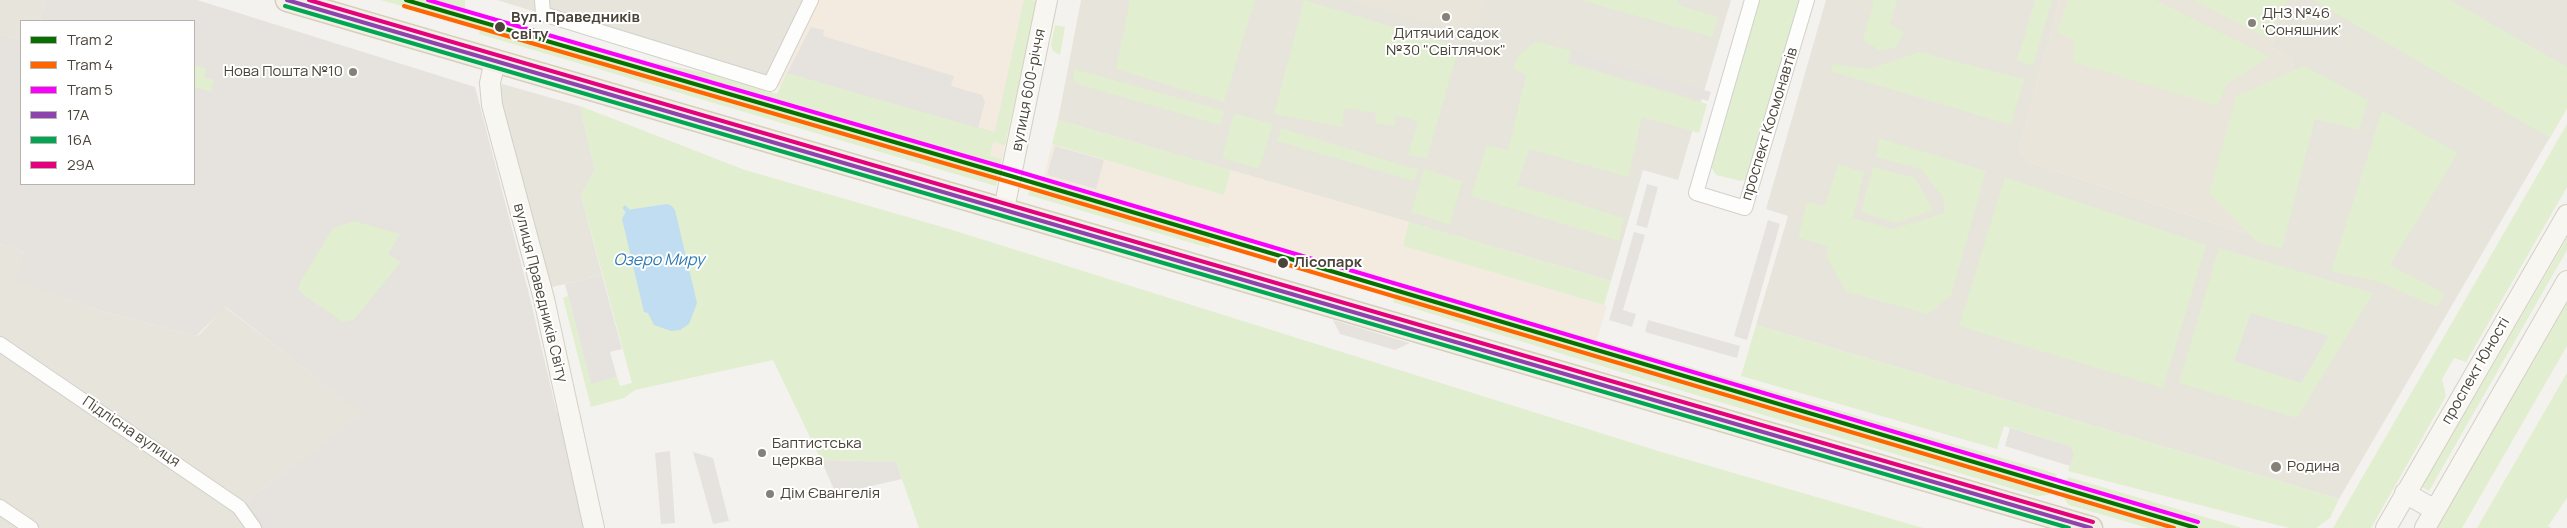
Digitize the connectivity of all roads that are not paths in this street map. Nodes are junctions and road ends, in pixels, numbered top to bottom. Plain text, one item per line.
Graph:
1 (287, 0) edge
2 (811, 0) edge
3 (1047, 0) edge
4 (1752, 0) edge
5 (1807, 0) edge
6 (542, 7) edge
7 (495, 60) junction
8 (1004, 209) junction
9 (2567, 215) edge
10 (2567, 281) edge
11 (0, 344) edge
12 (2406, 493) junction
13 (0, 507) edge
14 (2435, 510) junction
15 (31, 528) edge
16 (254, 528) edge
17 (594, 528) edge
18 (2091, 528) edge
19 (2386, 528) edge
20 (2425, 528) edge

1 - 7 main road
2 - 6 street
3 - 8 main road, вулиця 600-річчя
4 - 5 street, проспект Космонавтів
7 - 8 main road
7 - 17 main road, вулиця Праведників Світу
8 - 18 main road
9 - 12 main road, проспект Юності
10 - 14 main road
11 - 16 street, Підлісна вулиця
12 - 14 main road
12 - 19 main road, проспект Юності
13 - 15 street
14 - 20 main road

